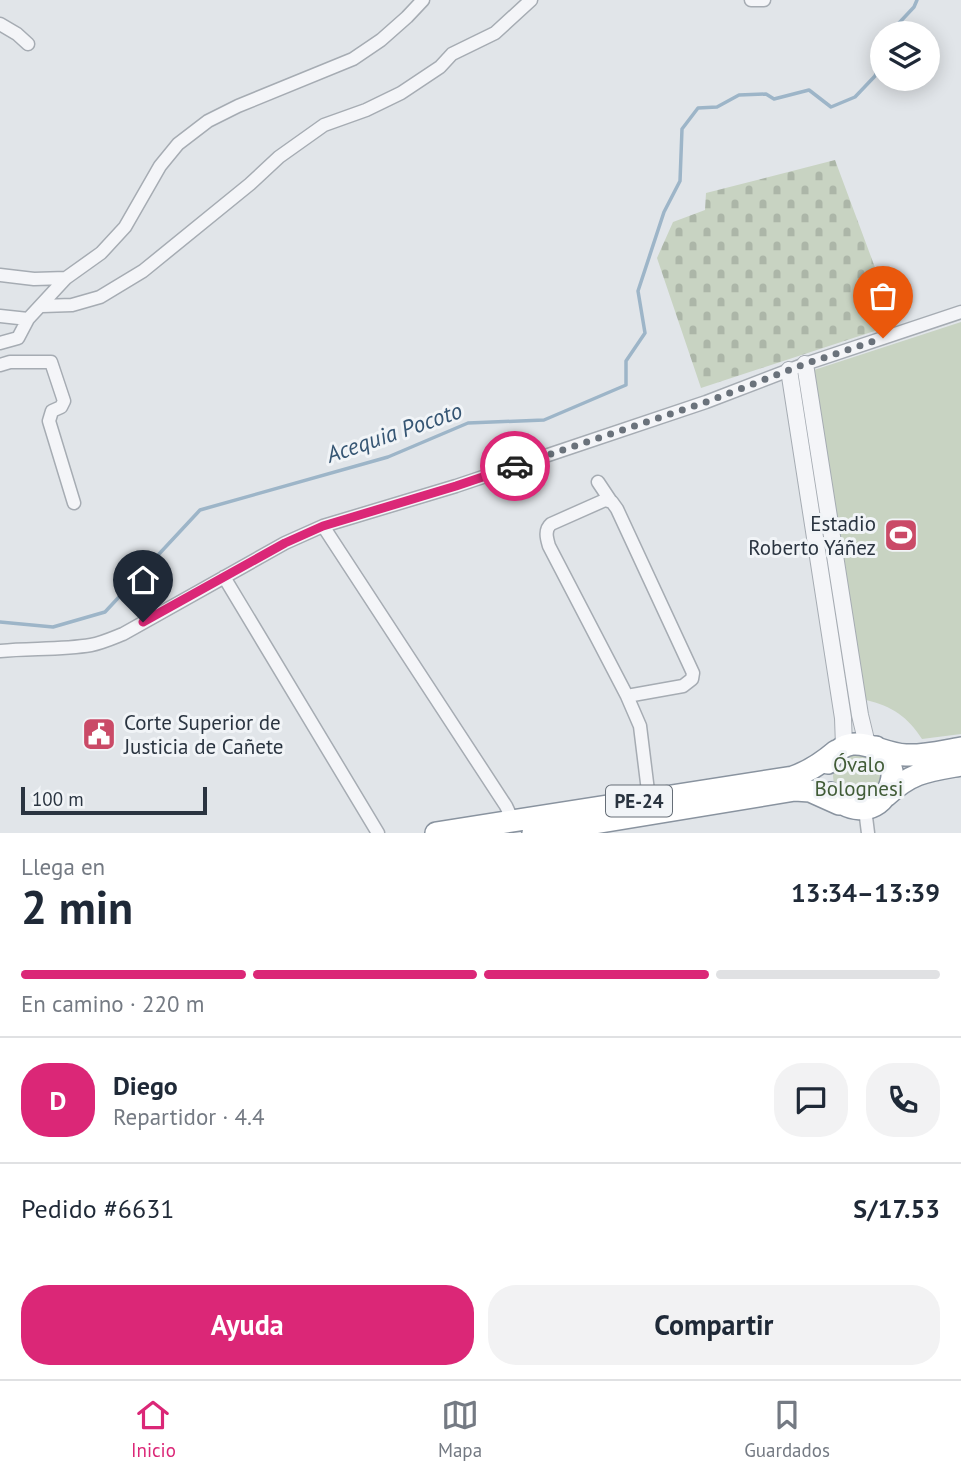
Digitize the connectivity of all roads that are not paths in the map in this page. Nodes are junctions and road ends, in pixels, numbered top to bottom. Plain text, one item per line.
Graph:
1 (423, 0) edge
2 (531, 0) edge
3 (751, 0) edge
4 (764, 0) edge
5 (0, 24) edge
6 (28, 44) dead end
7 (0, 275) edge
8 (66, 278) junction
9 (42, 306) junction
10 (961, 312) edge
11 (0, 316) edge
12 (27, 321) junction
13 (0, 343) edge
14 (805, 364) junction
15 (0, 365) edge
16 (789, 370) junction
17 (598, 482) dead end
18 (610, 500) junction
19 (74, 503) dead end
20 (323, 526) junction
21 (224, 577) junction
22 (0, 651) edge
23 (627, 696) junction
24 (871, 746) junction
25 (961, 748) edge
26 (840, 749) junction
27 (961, 765) edge
28 (884, 797) junction
29 (649, 799) junction
30 (839, 804) junction
31 (865, 809) junction
32 (605, 820) edge
33 (513, 821) junction
34 (378, 833) edge
35 (436, 833) edge
36 (533, 833) edge
37 (868, 833) edge

1 - 8 street
2 - 9 street
3 - 4 street
5 - 6 street
7 - 8 street
8 - 9 street
9 - 12 street
10 - 14 street
11 - 12 street
12 - 13 street
14 - 16 street
14 - 24 street
15 - 19 street
16 - 20 street
16 - 26 street
17 - 18 street
18 - 23 street
18 - 23 street
20 - 21 street
20 - 33 street
21 - 22 street
21 - 34 street
23 - 29 street
24 - 25 highway
24 - 26 highway
24 - 28 highway
26 - 29 highway, PE-24
26 - 30 highway
27 - 28 highway
28 - 31 highway
29 - 32 highway, PE-24
30 - 31 highway
30 - 32 highway, PE-24
31 - 37 street
32 - 33 highway, PE-24
32 - 36 highway, PE-24
33 - 35 highway, PE-24

